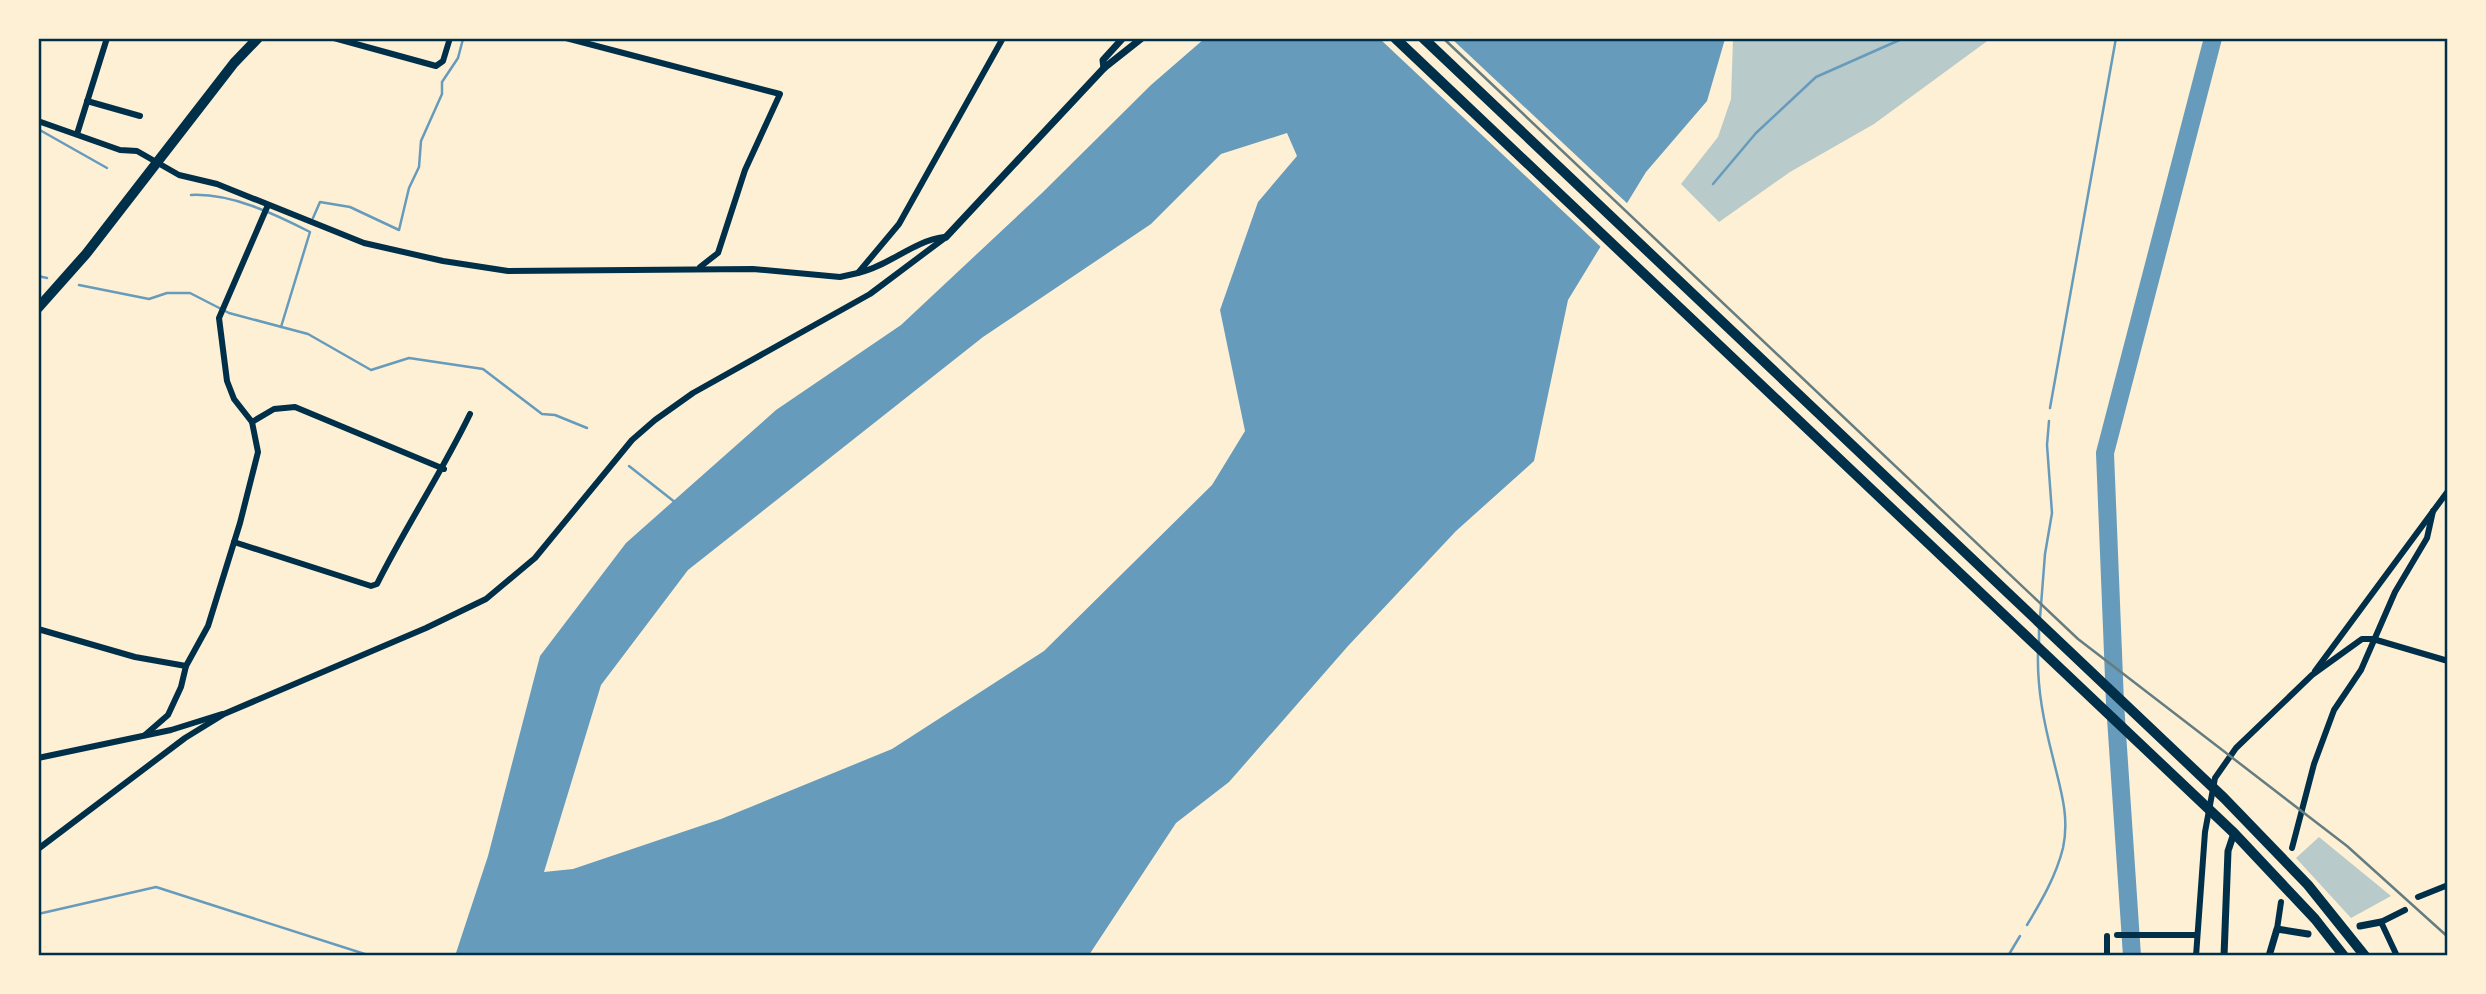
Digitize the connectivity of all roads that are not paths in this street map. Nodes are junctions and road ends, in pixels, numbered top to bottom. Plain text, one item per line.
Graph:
1 (107, 38) edge
2 (258, 38) edge
3 (334, 38) edge
4 (450, 38) edge
5 (566, 38) edge
6 (1003, 38) edge
7 (1123, 38) edge
8 (1142, 38) edge
9 (1395, 38) edge
10 (1423, 38) edge
11 (1104, 68) junction
12 (87, 101) junction
13 (139, 116) dead end
14 (38, 121) edge
15 (77, 134) junction
16 (158, 162) junction
17 (268, 205) junction
18 (946, 237) junction
19 (699, 268) junction
20 (858, 273) junction
21 (38, 308) edge
22 (470, 414) dead end
23 (251, 422) junction
24 (444, 469) junction
25 (2448, 491) edge
26 (2433, 511) junction
27 (234, 541) junction
28 (38, 629) edge
29 (2373, 639) junction
30 (2448, 661) edge
31 (186, 666) junction
32 (2312, 675) junction
33 (224, 714) junction
34 (145, 735) junction
35 (38, 758) edge
36 (2234, 832) junction
37 (2292, 848) dead end
38 (38, 849) edge
39 (2448, 885) edge
40 (2418, 897) dead end
41 (2281, 902) dead end
42 (2404, 909) dead end
43 (2381, 922) junction
44 (2360, 926) dead end
45 (2277, 929) junction
46 (2308, 934) dead end
47 (2117, 935) dead end
48 (2195, 935) junction
49 (2107, 936) dead end
50 (2107, 956) edge
51 (2196, 956) edge
52 (2224, 956) edge
53 (2269, 956) edge
54 (2344, 956) edge
55 (2365, 956) edge
56 (2397, 956) edge

1 - 12 street
2 - 16 highway
3 - 4 street
5 - 19 street
6 - 20 street
7 - 11 street
8 - 11 street
9 - 36 highway
10 - 55 highway
11 - 18 street
12 - 13 street
12 - 15 street
14 - 15 street
15 - 16 street
16 - 17 street
16 - 21 highway
17 - 19 street
17 - 23 street
18 - 20 street
18 - 33 street
19 - 20 street
22 - 24 street
23 - 24 street
23 - 27 street
24 - 27 street
25 - 26 street
26 - 29 street
26 - 32 street
27 - 31 street
28 - 31 street
29 - 30 street
29 - 32 street
29 - 37 street
31 - 34 street
32 - 48 street
33 - 34 street
33 - 38 street
34 - 35 street
36 - 52 street
36 - 54 highway
39 - 40 street
41 - 45 street
42 - 43 street
43 - 44 street
43 - 56 street
45 - 46 street
45 - 53 street
47 - 48 street
48 - 51 street
49 - 50 street

